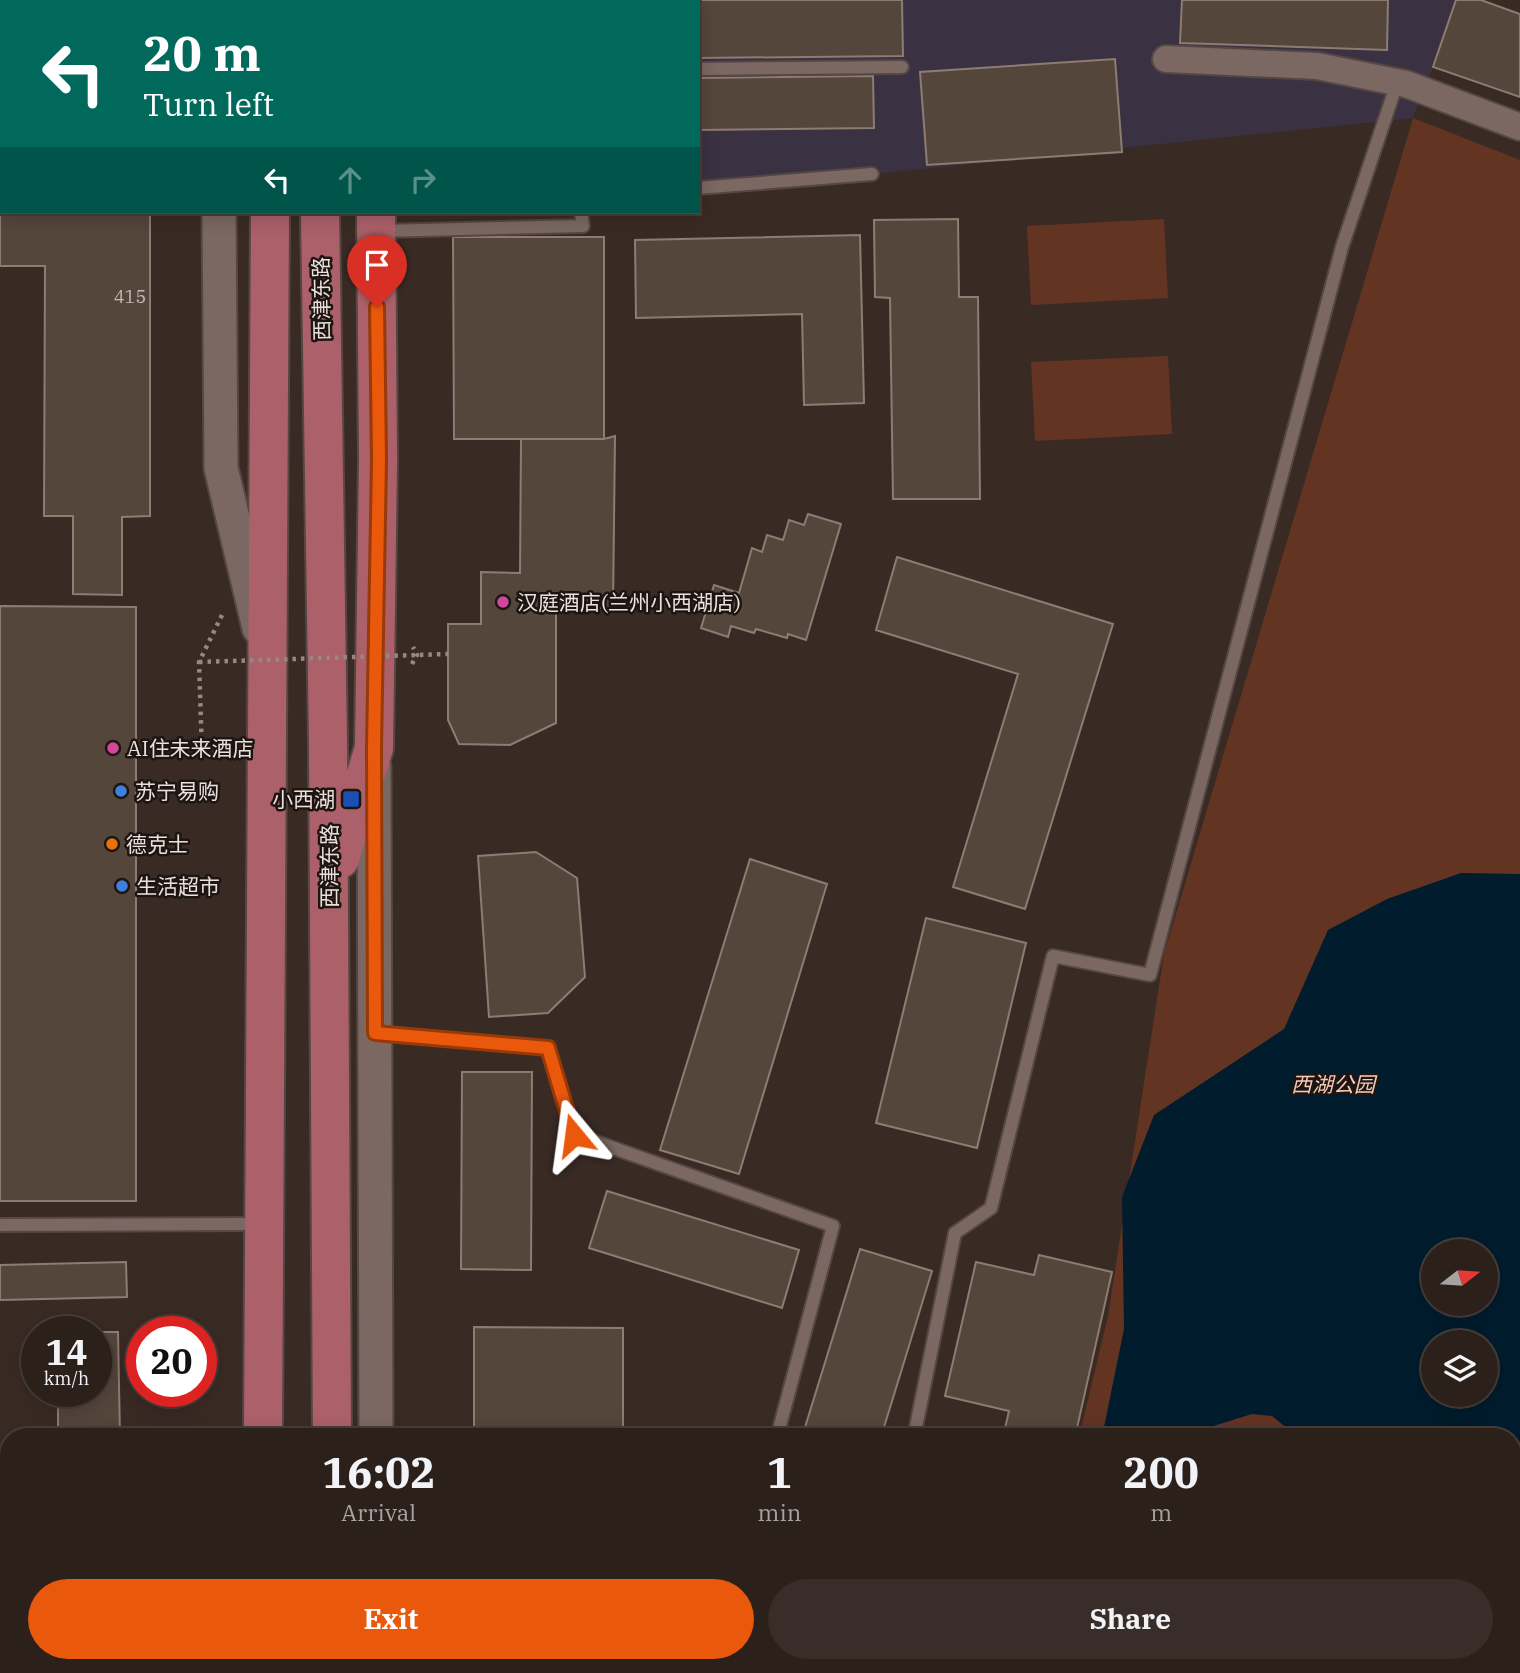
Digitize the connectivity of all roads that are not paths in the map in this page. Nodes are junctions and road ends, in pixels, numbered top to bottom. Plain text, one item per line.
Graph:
1 (1166, 59) dead end
2 (902, 67) dead end
3 (700, 69) edge
4 (1397, 83) junction
5 (1520, 127) edge
6 (872, 174) dead end
7 (700, 188) edge
8 (219, 214) edge
9 (268, 214) edge
10 (320, 214) edge
11 (581, 214) edge
12 (376, 221) edge
13 (266, 660) junction
14 (374, 748) junction
15 (329, 895) junction
16 (375, 1033) junction
17 (264, 1223) junction
18 (0, 1225) edge
19 (263, 1428) edge
20 (332, 1428) edge
21 (376, 1428) edge
22 (779, 1428) edge
23 (916, 1428) edge

1 - 4 street
2 - 3 lane
4 - 5 street
4 - 23 lane
6 - 7 lane
8 - 13 street
9 - 13 main road
10 - 15 main road, 西津东路
11 - 12 lane
12 - 14 main road
13 - 17 main road
14 - 15 main road
14 - 16 street
15 - 20 main road, 西津东路
16 - 21 street
16 - 22 lane
17 - 18 lane
17 - 19 main road

